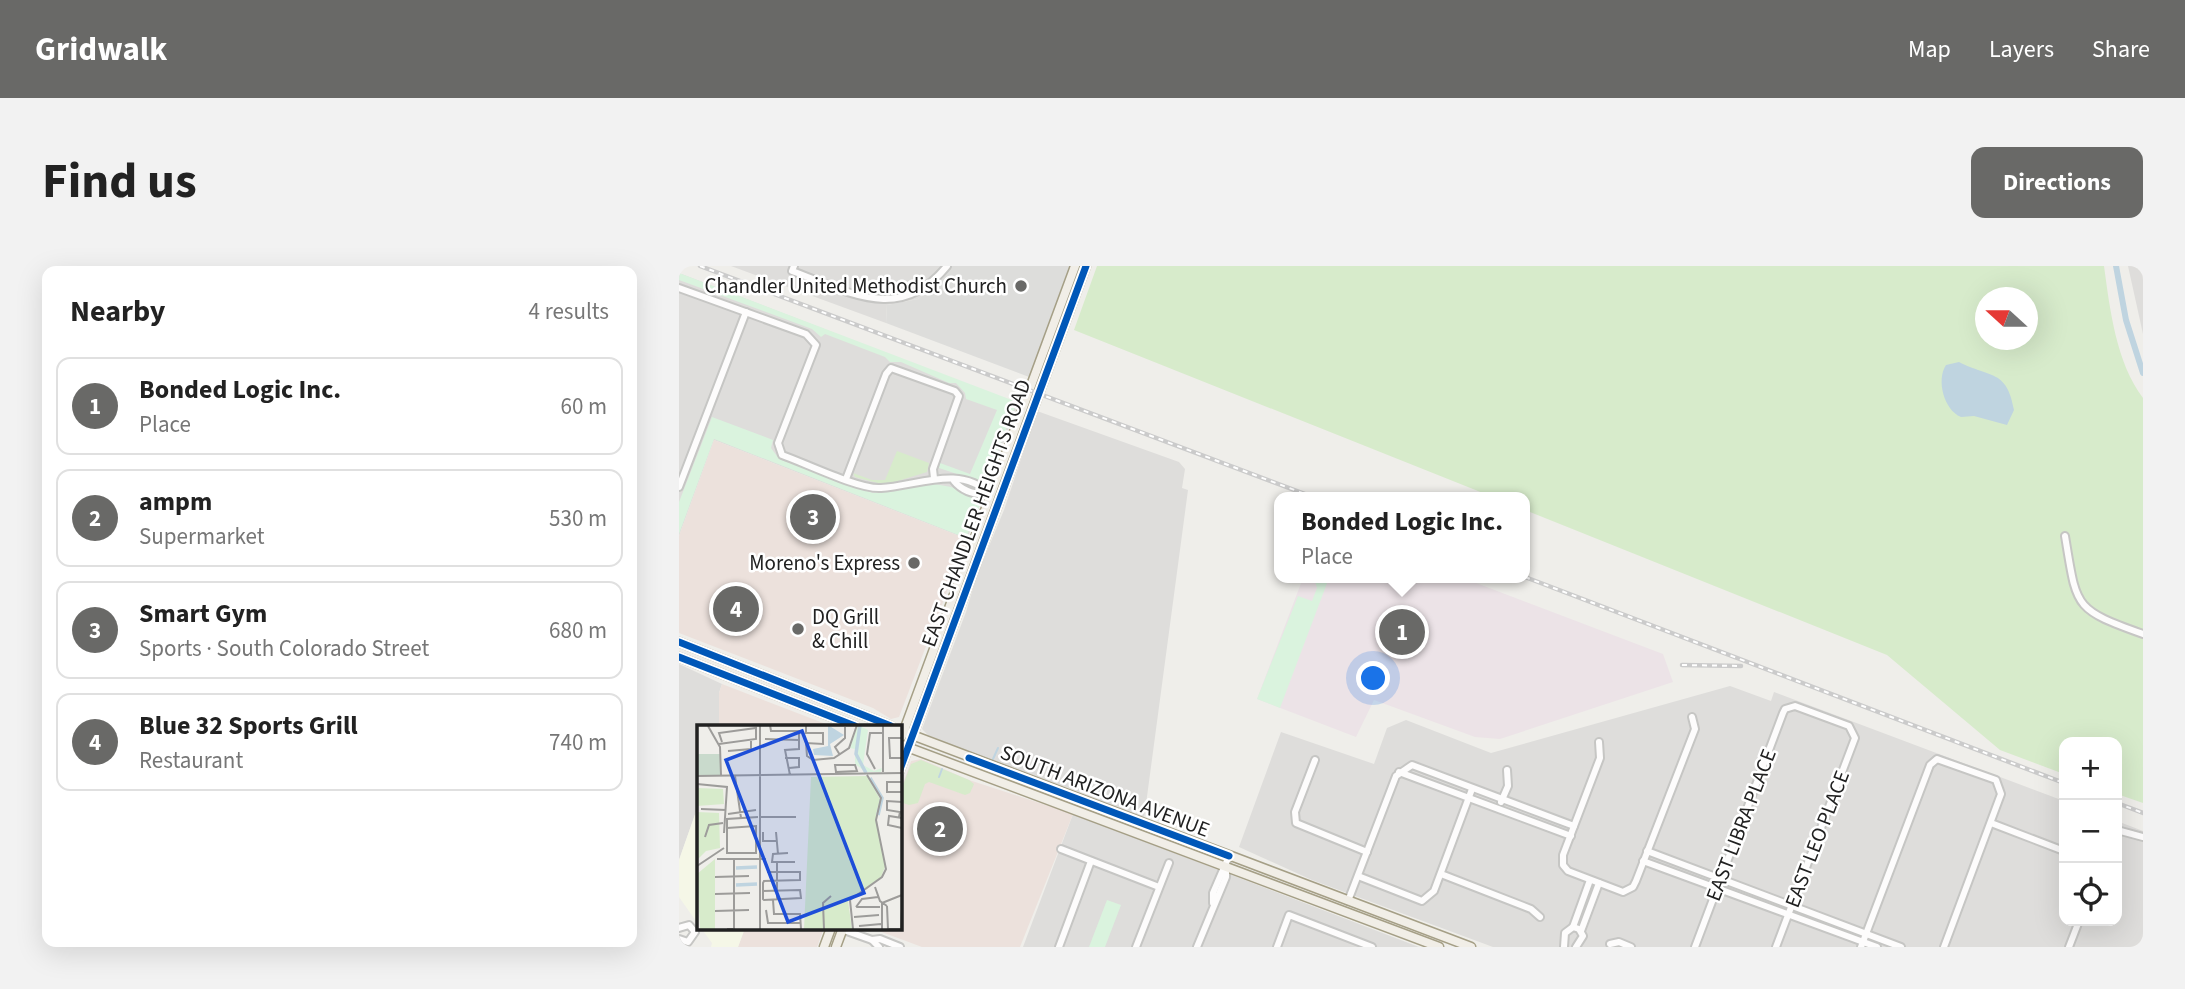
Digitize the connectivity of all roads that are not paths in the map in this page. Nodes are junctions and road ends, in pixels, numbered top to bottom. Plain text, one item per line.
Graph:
1 (947, 266) edge
2 (1075, 266) edge
3 (1086, 266) edge
4 (793, 268) edge
5 (679, 288) edge
6 (746, 312) junction
7 (1039, 364) junction
8 (1048, 368) junction
9 (934, 478) junction
10 (846, 479) junction
11 (679, 487) edge
12 (991, 494) junction
13 (2065, 536) dead end
14 (2143, 634) edge
15 (679, 642) edge
16 (679, 657) edge
17 (1692, 717) dead end
18 (852, 725) edge
19 (888, 725) edge
20 (1853, 730) joint
21 (901, 731) edge
22 (912, 736) junction
23 (1598, 742) dead end
24 (902, 744) edge
25 (1315, 760) dead end
26 (1507, 770) dead end
27 (1471, 792) junction
28 (1063, 793) junction
29 (1501, 798) junction
30 (1059, 803) junction
31 (1499, 807) junction
32 (1991, 823) junction
33 (1574, 826) junction
34 (2122, 831) edge
35 (1571, 836) junction
36 (2143, 837) edge
37 (1061, 849) dead end
38 (2059, 849) edge
39 (1647, 851) junction
40 (1367, 852) junction
41 (1229, 856) junction
42 (1091, 861) junction
43 (1643, 861) junction
44 (1169, 863) dead end
45 (1226, 866) junction
46 (1441, 874) junction
47 (1358, 876) junction
48 (1720, 878) junction
49 (1590, 880) junction
50 (1599, 883) junction
51 (1159, 887) junction
52 (1717, 888) junction
53 (1348, 901) junction
54 (1792, 906) junction
55 (1789, 915) junction
56 (1540, 917) dead end
57 (2078, 926) edge
58 (1573, 927) junction
59 (679, 928) edge
60 (830, 930) edge
61 (841, 930) edge
62 (847, 930) edge
63 (1581, 931) junction
64 (1866, 934) junction
65 (679, 939) edge
66 (872, 940) junction
67 (1354, 944) edge
68 (1610, 944) dead end
69 (1862, 944) edge
70 (892, 945) edge
71 (824, 947) edge
72 (836, 947) edge
73 (879, 947) edge
74 (901, 947) edge
75 (1059, 947) edge
76 (1136, 947) edge
77 (1197, 947) edge
78 (1277, 947) edge
79 (1372, 947) edge
80 (1439, 947) edge
81 (1471, 947) edge
82 (1564, 947) edge
83 (1576, 947) edge
84 (1631, 947) edge
85 (1695, 947) edge
86 (1776, 947) edge
87 (1877, 947) edge
88 (1901, 947) edge
89 (1944, 947) edge
90 (2069, 947) edge

1 - 4 street
2 - 7 main road, EAST CHANDLER HEIGHTS ROAD
3 - 8 main road, EAST CHANDLER HEIGHTS ROAD
5 - 6 street
6 - 10 street
6 - 11 street
7 - 8 main road
7 - 12 main road, EAST CHANDLER HEIGHTS ROAD
8 - 22 main road, EAST CHANDLER HEIGHTS ROAD
9 - 10 street
9 - 10 street
9 - 12 street
12 - 21 main road, EAST CHANDLER HEIGHTS ROAD
13 - 14 street
15 - 19 main road
16 - 18 main road
17 - 39 street
20 - 48 street, EAST LIBRA PLACE
20 - 54 street, EAST LEO PLACE
21 - 22 main road, SOUTH ARIZONA AVENUE
21 - 24 main road, EAST CHANDLER HEIGHTS ROAD
22 - 24 main road, EAST CHANDLER HEIGHTS ROAD
22 - 28 main road, SOUTH ARIZONA AVENUE
23 - 33 street
24 - 30 main road, SOUTH ARIZONA AVENUE
25 - 40 street
26 - 29 street
27 - 29 street
27 - 31 street
27 - 40 street
27 - 46 street
28 - 30 main road
28 - 41 main road, SOUTH ARIZONA AVENUE
29 - 31 street
29 - 33 street
30 - 45 main road, SOUTH ARIZONA AVENUE
31 - 35 street
32 - 38 street
32 - 64 street
32 - 89 street
33 - 35 street
34 - 36 street
35 - 49 street
37 - 42 street
39 - 43 street
39 - 48 street
40 - 47 street
41 - 45 street
41 - 53 main road, SOUTH ARIZONA AVENUE
42 - 51 street
42 - 75 street
43 - 50 street
43 - 52 street
44 - 51 street
45 - 77 street
45 - 80 main road, SOUTH ARIZONA AVENUE
46 - 47 street
46 - 56 street
47 - 53 street
48 - 52 street, EAST LIBRA PLACE
48 - 54 street
49 - 50 street
49 - 58 street
50 - 63 street
51 - 76 street
52 - 55 street
52 - 85 street, EAST LIBRA PLACE
53 - 81 main road, SOUTH ARIZONA AVENUE
54 - 55 street, EAST LEO PLACE
54 - 64 street
55 - 69 street
55 - 86 street, EAST LEO PLACE
57 - 90 street
58 - 63 street
58 - 82 street
59 - 65 street
60 - 71 main road
61 - 72 main road
62 - 66 street
63 - 83 street
64 - 69 street
64 - 88 street
66 - 70 street
66 - 73 street
67 - 78 street
67 - 79 street
68 - 84 street
69 - 87 street
70 - 74 street

